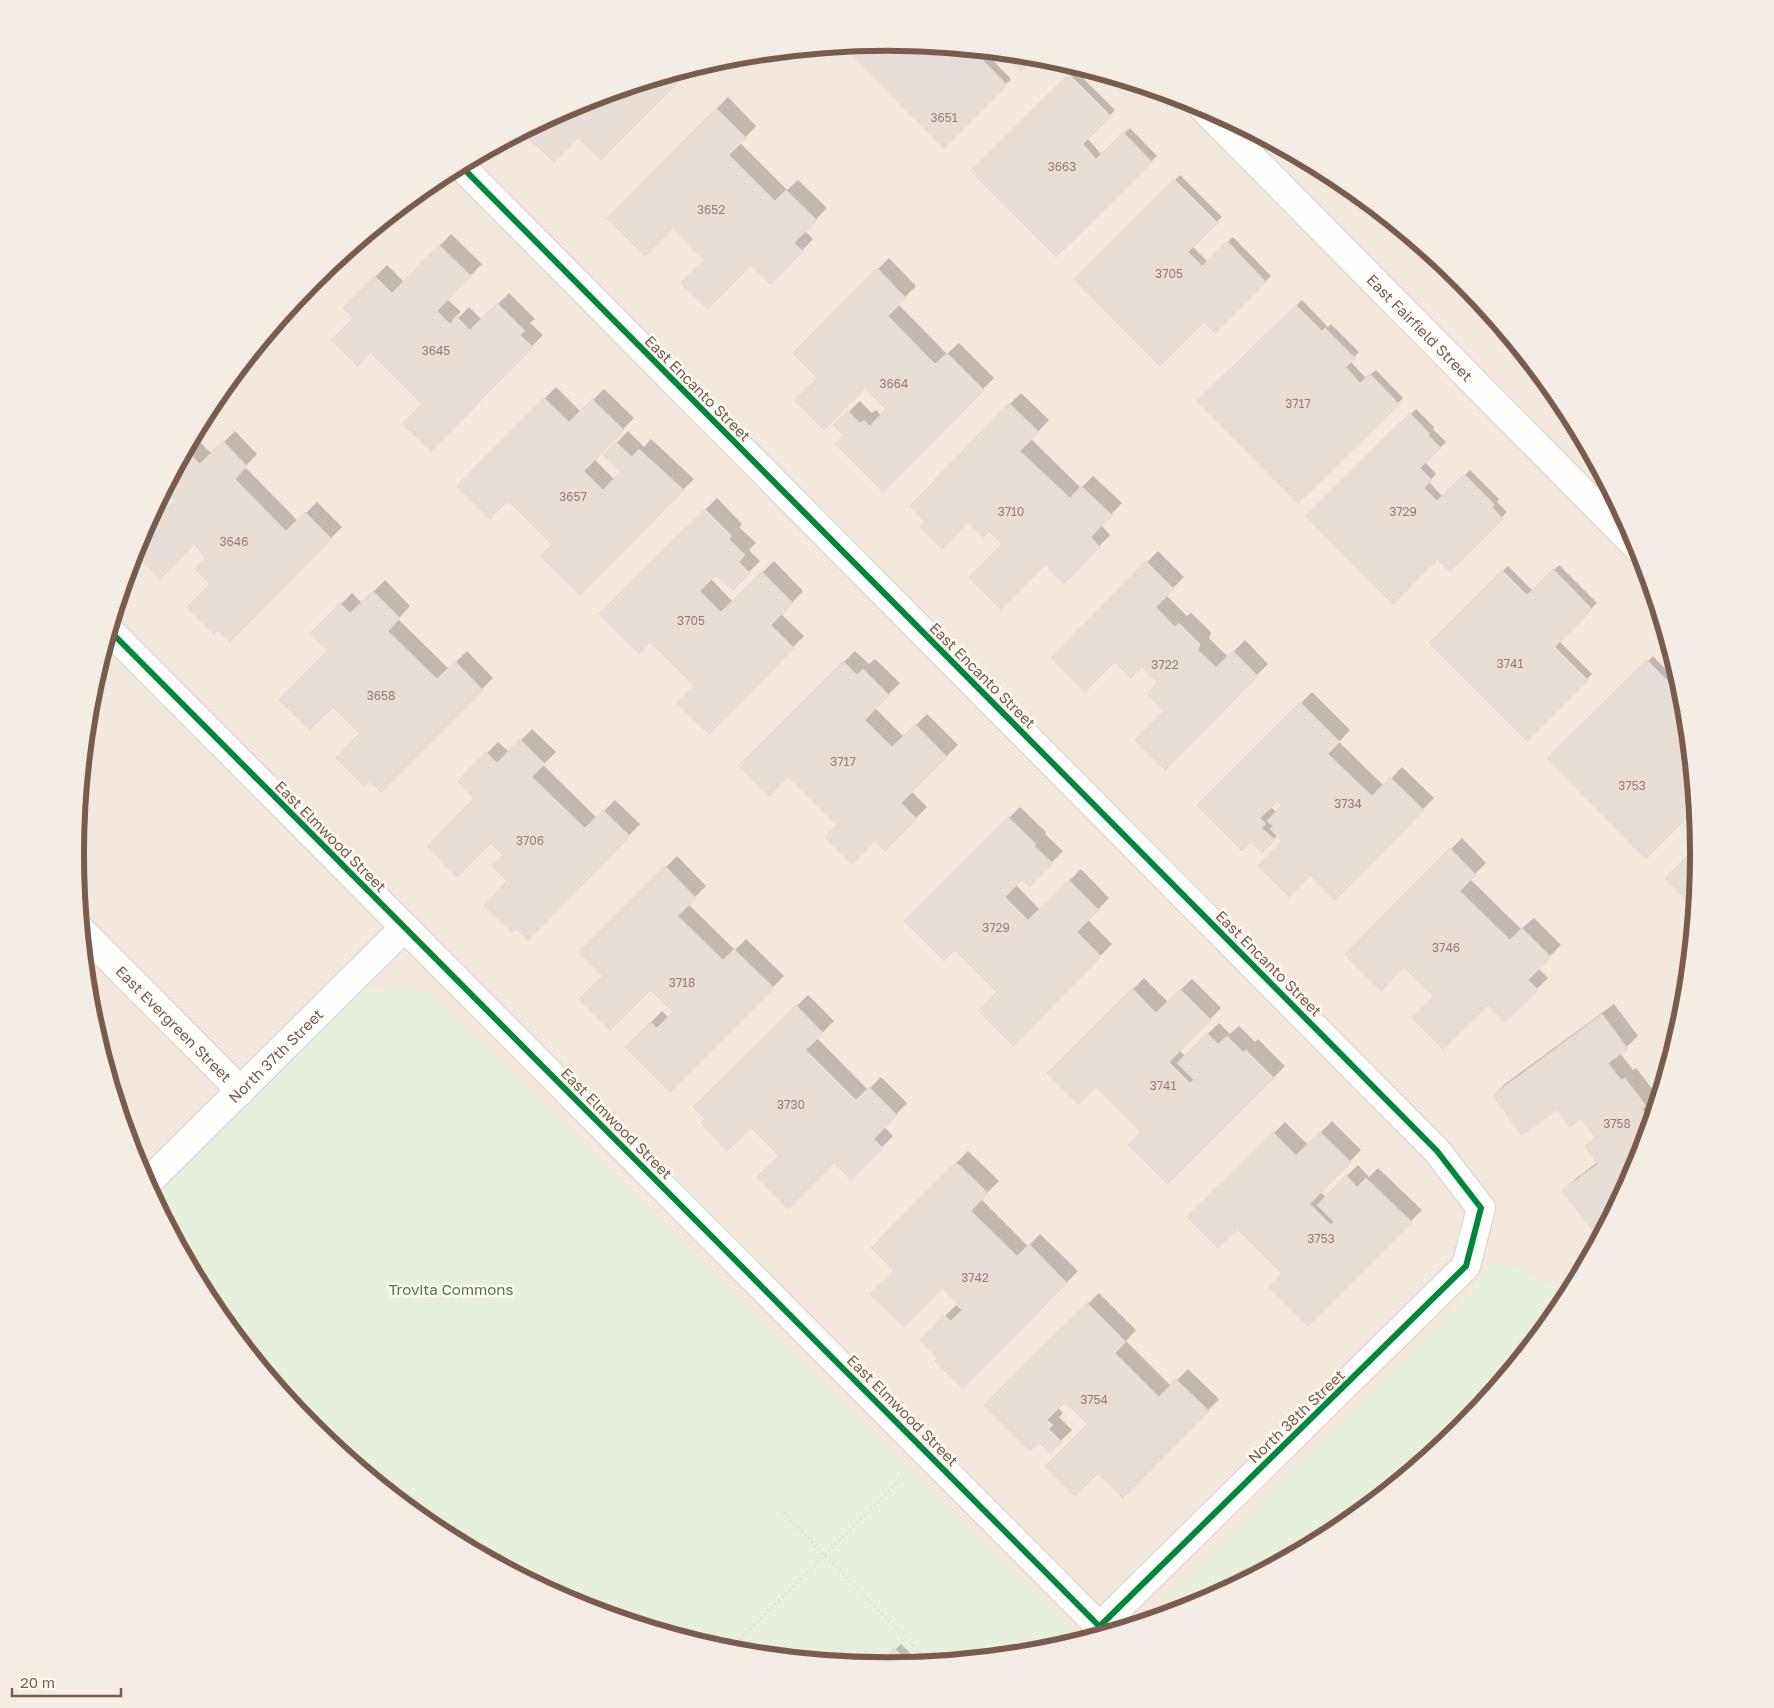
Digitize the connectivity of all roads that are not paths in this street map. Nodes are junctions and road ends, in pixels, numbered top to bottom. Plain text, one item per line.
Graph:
1 (1218, 123) edge
2 (466, 171) edge
3 (1622, 532) edge
4 (115, 637) edge
5 (405, 927) junction
6 (89, 938) edge
7 (241, 1091) junction
8 (153, 1178) edge
9 (1481, 1208) joint
10 (1105, 1626) edge
11 (1100, 1627) edge

1 - 3 street, East Fairfield Street
2 - 9 street, East Encanto Street
4 - 5 street, East Elmwood Street
5 - 7 street, North 37th Street
5 - 11 street, East Elmwood Street
6 - 7 street, East Evergreen Street
7 - 8 street, North 37th Street
9 - 10 street, North 38th Street

